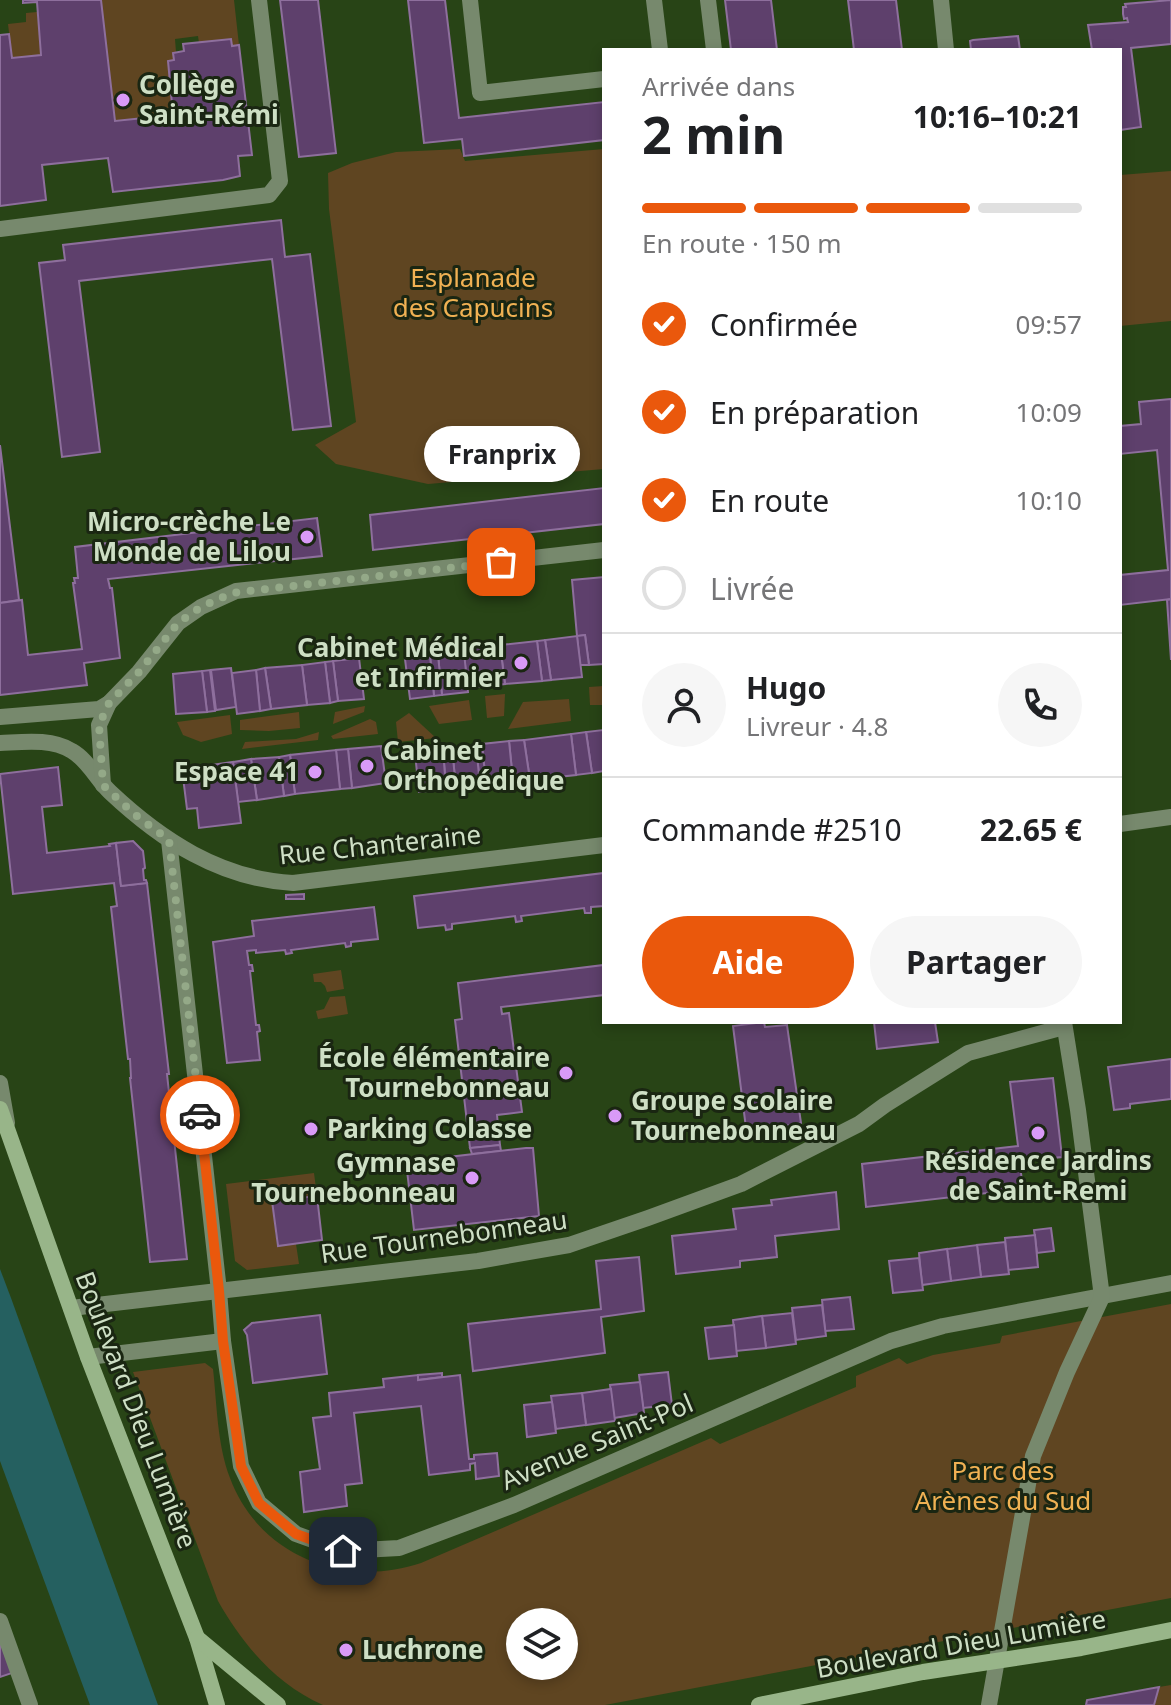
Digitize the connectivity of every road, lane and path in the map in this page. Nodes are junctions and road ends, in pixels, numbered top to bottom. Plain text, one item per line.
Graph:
1 (259, 0) edge
2 (470, 0) edge
3 (654, 0) edge
4 (708, 0) edge
5 (941, 0) edge
6 (660, 48) edge
7 (714, 48) edge
8 (946, 48) edge
9 (602, 79) edge
10 (0, 229) edge
11 (602, 550) edge
12 (109, 703) junction
13 (0, 717) edge
14 (0, 743) edge
15 (103, 785) junction
16 (1171, 817) edge
17 (1122, 824) edge
18 (169, 840) junction
19 (602, 845) edge
20 (1064, 1025) edge
21 (0, 1083) edge
22 (0, 1109) edge
23 (4, 1126) edge
24 (1171, 1283) edge
25 (219, 1291) junction
26 (1102, 1297) junction
27 (71, 1308) junction
28 (223, 1341) junction
29 (88, 1357) junction
30 (0, 1621) edge
31 (1171, 1630) edge
32 (197, 1638) junction
33 (997, 1661) junction
34 (30, 1705) edge
35 (217, 1705) edge
36 (278, 1705) edge
37 (759, 1705) edge
38 (989, 1705) edge

1 - 10 street
2 - 9 street
3 - 6 street
4 - 7 street
5 - 8 street
11 - 12 street
12 - 13 street
12 - 15 street
14 - 15 street, Rue Chanteraine
15 - 18 street, Rue Chanteraine
16 - 17 street
18 - 19 street, Rue Chanteraine
18 - 25 street, Avenue Saint-Pol
20 - 25 street, Rue Tournebonneau
20 - 26 street
21 - 23 street, Boulevard Dieu Lumière
22 - 23 main road, Boulevard Dieu Lumière
23 - 27 main road, Boulevard Dieu Lumière
24 - 26 street, Avenue Saint-Pol
25 - 27 street, Rue Tournebonneau
25 - 28 street, Avenue Saint-Pol
26 - 28 street, Avenue Saint-Pol
26 - 33 street
27 - 29 main road, Boulevard Dieu Lumière
28 - 29 street
29 - 32 main road, Boulevard Dieu Lumière
30 - 34 street
31 - 33 main road, Boulevard Dieu Lumière
32 - 35 main road, Boulevard Dieu Lumière
32 - 36 main road
33 - 37 main road, Boulevard Dieu Lumière
33 - 38 street

